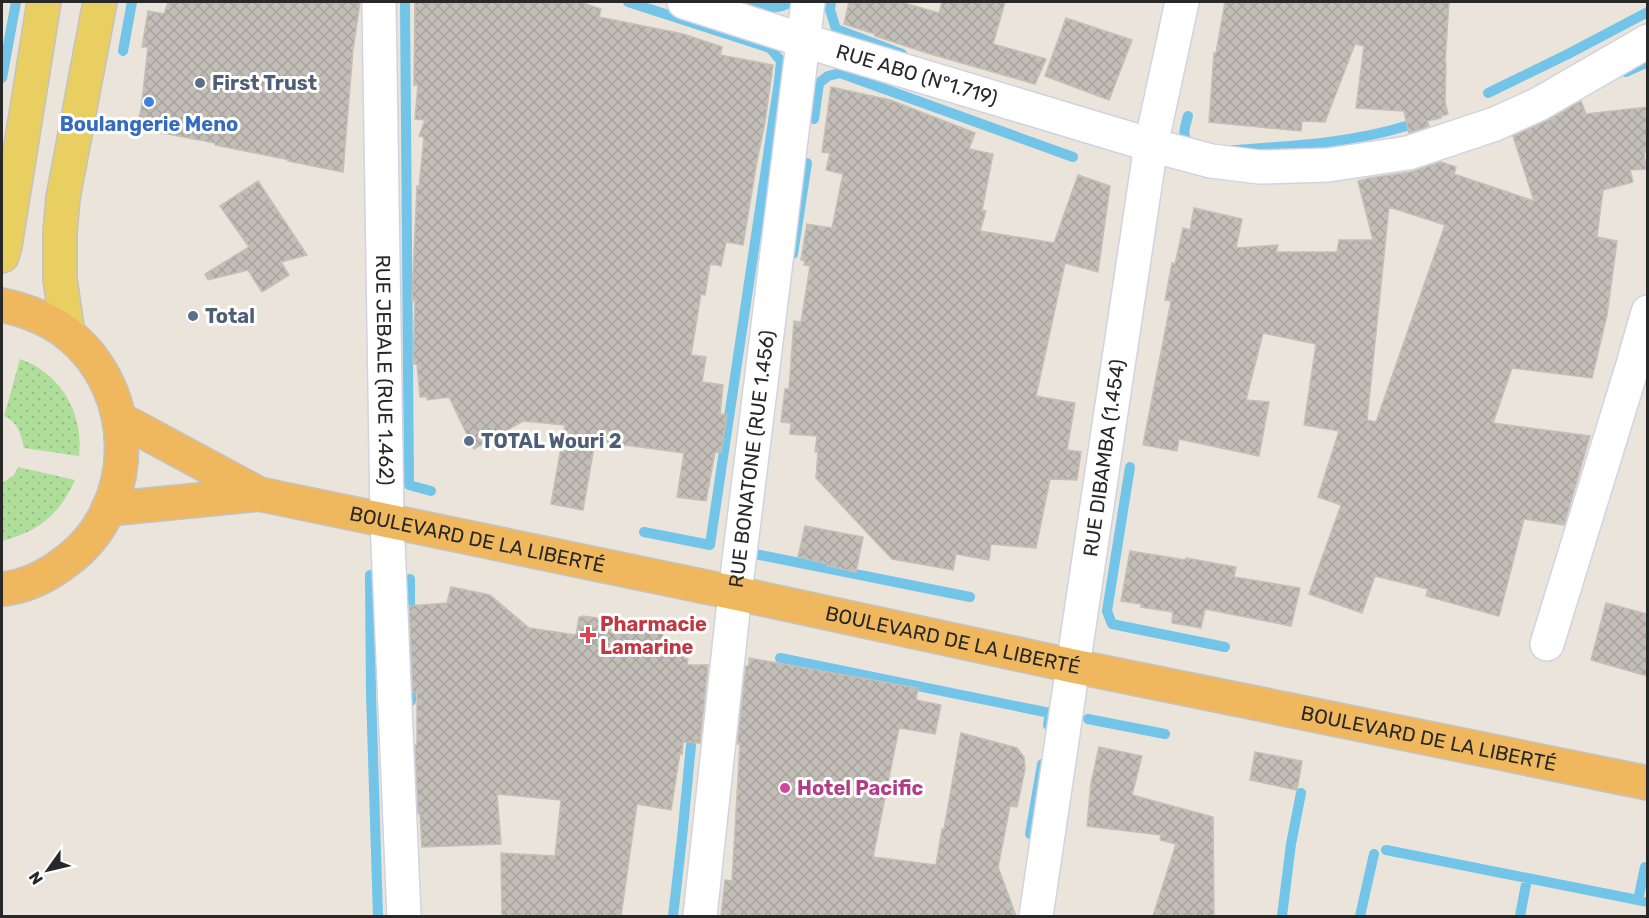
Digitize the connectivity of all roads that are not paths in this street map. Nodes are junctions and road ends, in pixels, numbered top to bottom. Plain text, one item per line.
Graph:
1 (44, 2) edge
2 (100, 2) edge
3 (379, 2) edge
4 (684, 2) edge
5 (808, 2) edge
6 (1182, 2) edge
7 (802, 40) junction
8 (1647, 40) edge
9 (1151, 145) junction
10 (2, 256) edge
11 (2, 305) edge
12 (1647, 312) edge
13 (68, 334) junction
14 (120, 420) junction
15 (260, 494) junction
16 (108, 509) junction
17 (387, 520) junction
18 (2, 589) edge
19 (735, 593) junction
20 (1547, 644) dead end
21 (1073, 666) junction
22 (1647, 783) edge
23 (404, 916) edge
24 (700, 916) edge
25 (1036, 916) edge

1 - 10 main road
2 - 13 main road
3 - 17 street, RUE JEBALE (RUE 1.462)
4 - 7 street, RUE ABO (N°1.719)
5 - 7 street, RUE BONATONE (RUE 1.456)
6 - 9 street, RUE DIBAMBA (1.454)
7 - 9 street, RUE ABO (N°1.719)
7 - 19 street, RUE BONATONE (RUE 1.456)
8 - 9 street, RUE ABO (N°1.719)
9 - 21 street, RUE DIBAMBA (1.454)
11 - 13 highway
12 - 20 street
13 - 14 highway
14 - 15 highway, BOULEVARD DE LA LIBERTÉ
14 - 16 highway
15 - 16 highway, BOULEVARD DE LA LIBERTÉ
15 - 17 highway, BOULEVARD DE LA LIBERTÉ
16 - 18 highway
17 - 19 highway, BOULEVARD DE LA LIBERTÉ
17 - 23 street, RUE JEBALE (RUE 1.462)
19 - 21 highway, BOULEVARD DE LA LIBERTÉ
19 - 24 street, RUE BONATONE (RUE 1.456)
21 - 22 highway, BOULEVARD DE LA LIBERTÉ
21 - 25 street, RUE DIBAMBA (1.454)

